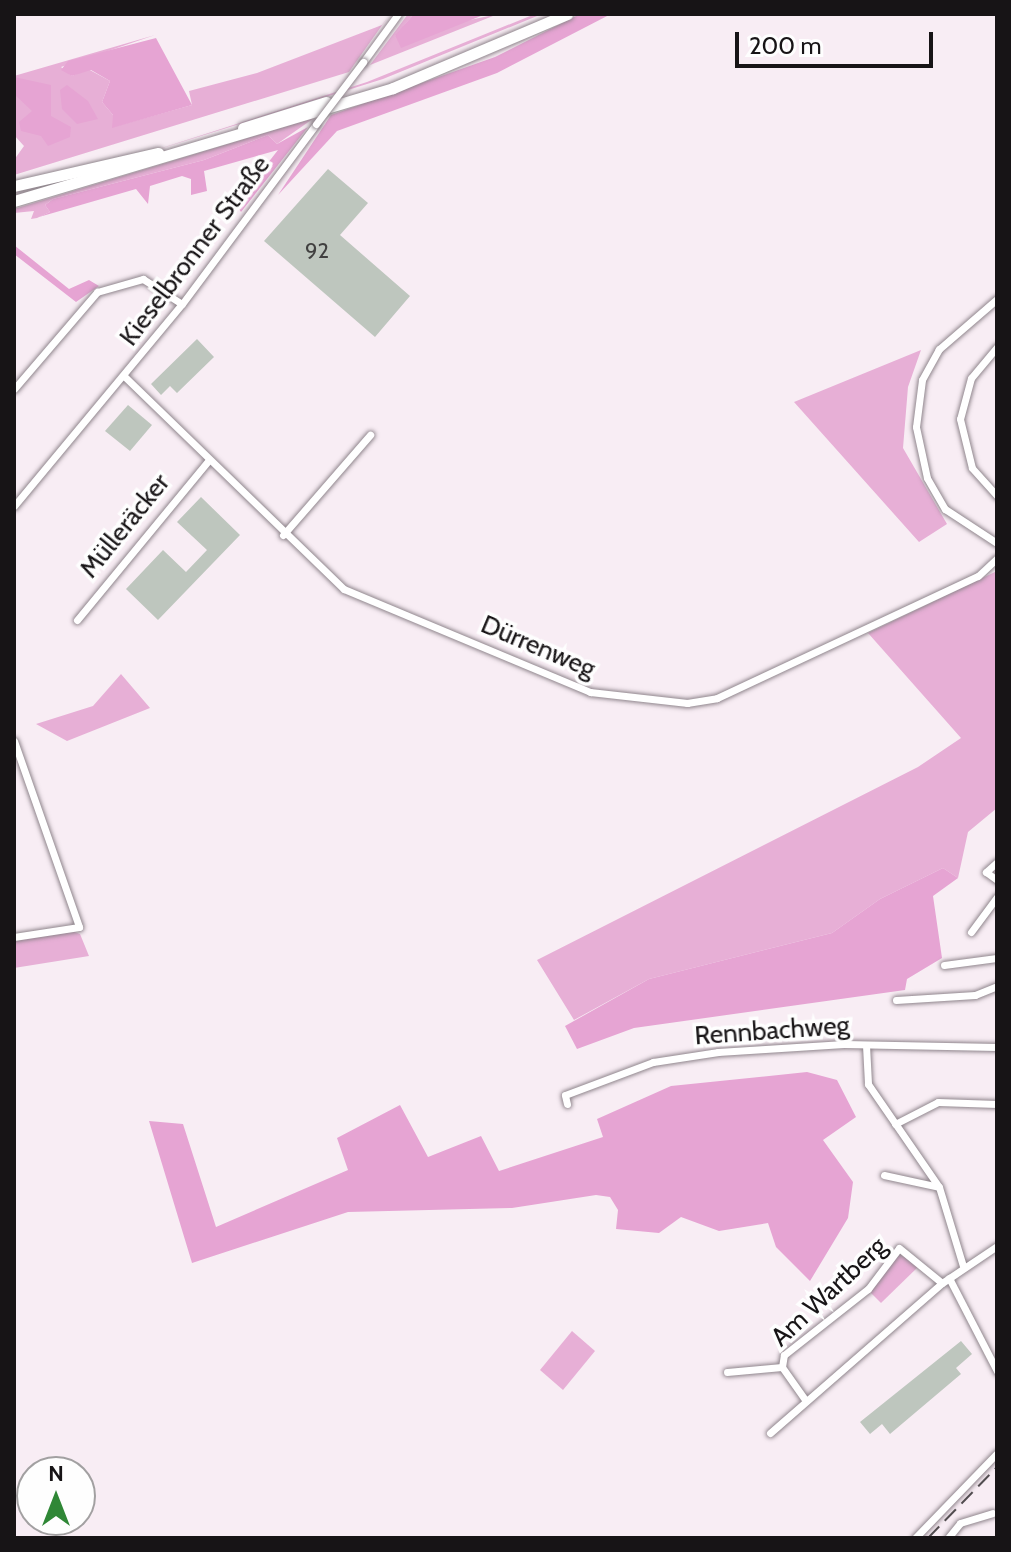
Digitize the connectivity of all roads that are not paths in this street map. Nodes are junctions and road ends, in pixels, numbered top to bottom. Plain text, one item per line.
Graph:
1 (398, 14) edge
2 (554, 14) edge
3 (567, 14) edge
4 (14, 186) edge
5 (14, 201) edge
6 (997, 299) edge
7 (182, 304) junction
8 (997, 347) edge
9 (124, 376) junction
10 (14, 389) edge
11 (370, 435) dead end
12 (209, 460) junction
13 (997, 496) edge
14 (14, 506) edge
15 (283, 535) junction
16 (997, 543) edge
17 (997, 558) edge
18 (77, 620) dead end
19 (14, 741) edge
20 (997, 862) edge
21 (997, 880) edge
22 (997, 897) edge
23 (971, 932) dead end
24 (14, 937) edge
25 (997, 958) edge
26 (944, 965) dead end
27 (997, 986) edge
28 (896, 1000) dead end
29 (866, 1045) junction
30 (997, 1047) edge
31 (567, 1104) dead end
32 (997, 1104) edge
33 (895, 1124) junction
34 (884, 1175) dead end
35 (939, 1187) junction
36 (997, 1246) edge
37 (963, 1266) junction
38 (946, 1280) junction
39 (782, 1367) junction
40 (997, 1371) edge
41 (727, 1372) dead end
42 (806, 1401) junction
43 (770, 1433) dead end
44 (997, 1453) edge
45 (993, 1513) dead end
46 (915, 1538) edge
47 (948, 1538) edge

1 - 7 street, Kieselbronner Straße, bridge
2 - 4 highway
3 - 5 highway
6 - 16 street
7 - 9 street, Kieselbronner Straße
7 - 10 street
8 - 13 street
9 - 12 street, Dürrenweg
9 - 14 street, Kieselbronner Straße
11 - 15 street
12 - 15 street, Dürrenweg
12 - 18 street, Mülleräcker
15 - 17 street, Dürrenweg
19 - 24 street
20 - 21 street
22 - 23 street
25 - 26 street
27 - 28 street
29 - 30 street, Rennbachweg
29 - 31 street, Rennbachweg
29 - 33 street
32 - 33 street
33 - 35 street
34 - 35 street
35 - 37 street
36 - 37 street
37 - 38 street
38 - 39 street, Am Wartberg
38 - 40 street
38 - 42 street
39 - 41 street, Am Wartberg
39 - 42 street, Am Wartberg
42 - 43 street
44 - 46 street
45 - 47 street

